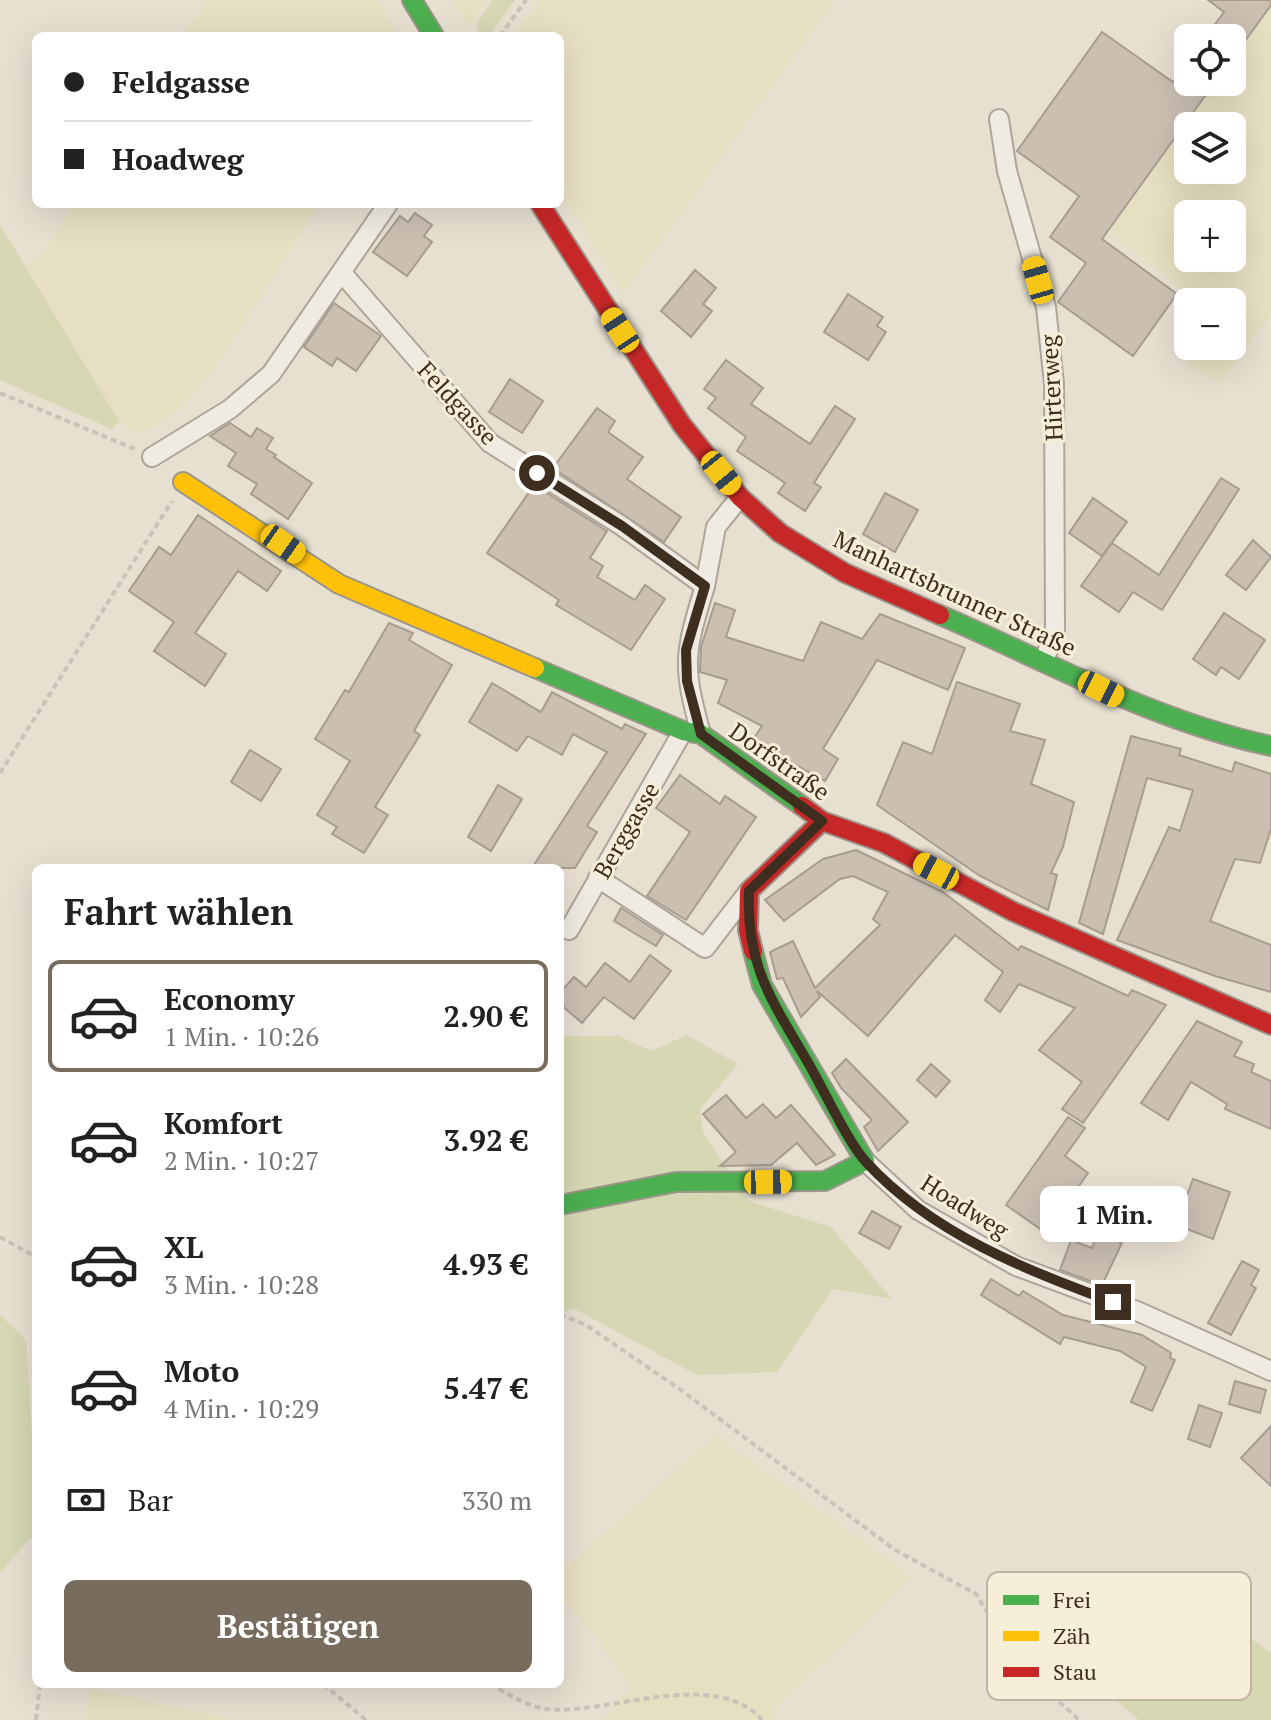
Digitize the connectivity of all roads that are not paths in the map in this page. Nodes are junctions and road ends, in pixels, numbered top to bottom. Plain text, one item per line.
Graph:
1 (412, 0) edge
2 (432, 32) edge
3 (999, 119) dead end
4 (385, 208) edge
5 (543, 208) edge
6 (342, 273) junction
7 (152, 457) road end
8 (183, 482) road end
9 (740, 497) junction
10 (705, 586) junction
11 (1044, 660) junction
12 (692, 733) junction
13 (1271, 746) edge
14 (822, 821) junction
15 (598, 878) junction
16 (749, 891) junction
17 (569, 930) dead end
18 (1271, 1025) edge
19 (865, 1161) junction
20 (564, 1204) edge
21 (1271, 1371) edge

1 - 2 street
3 - 11 street, Hirterweg
4 - 6 street
5 - 9 street, Manhartsbrunner Straße
6 - 7 street
6 - 10 street, Feldgasse
8 - 12 street, Dorfstraße
9 - 10 street
9 - 11 street, Manhartsbrunner Straße
10 - 12 street
11 - 13 street, Manhartsbrunner Straße
12 - 14 street, Dorfstraße
12 - 15 street, Berggasse
14 - 16 street
14 - 18 street, Dorfstraße
15 - 16 street
15 - 17 street, Berggasse
16 - 19 street, Hoadweg
19 - 20 street
19 - 21 street, Hoadweg

